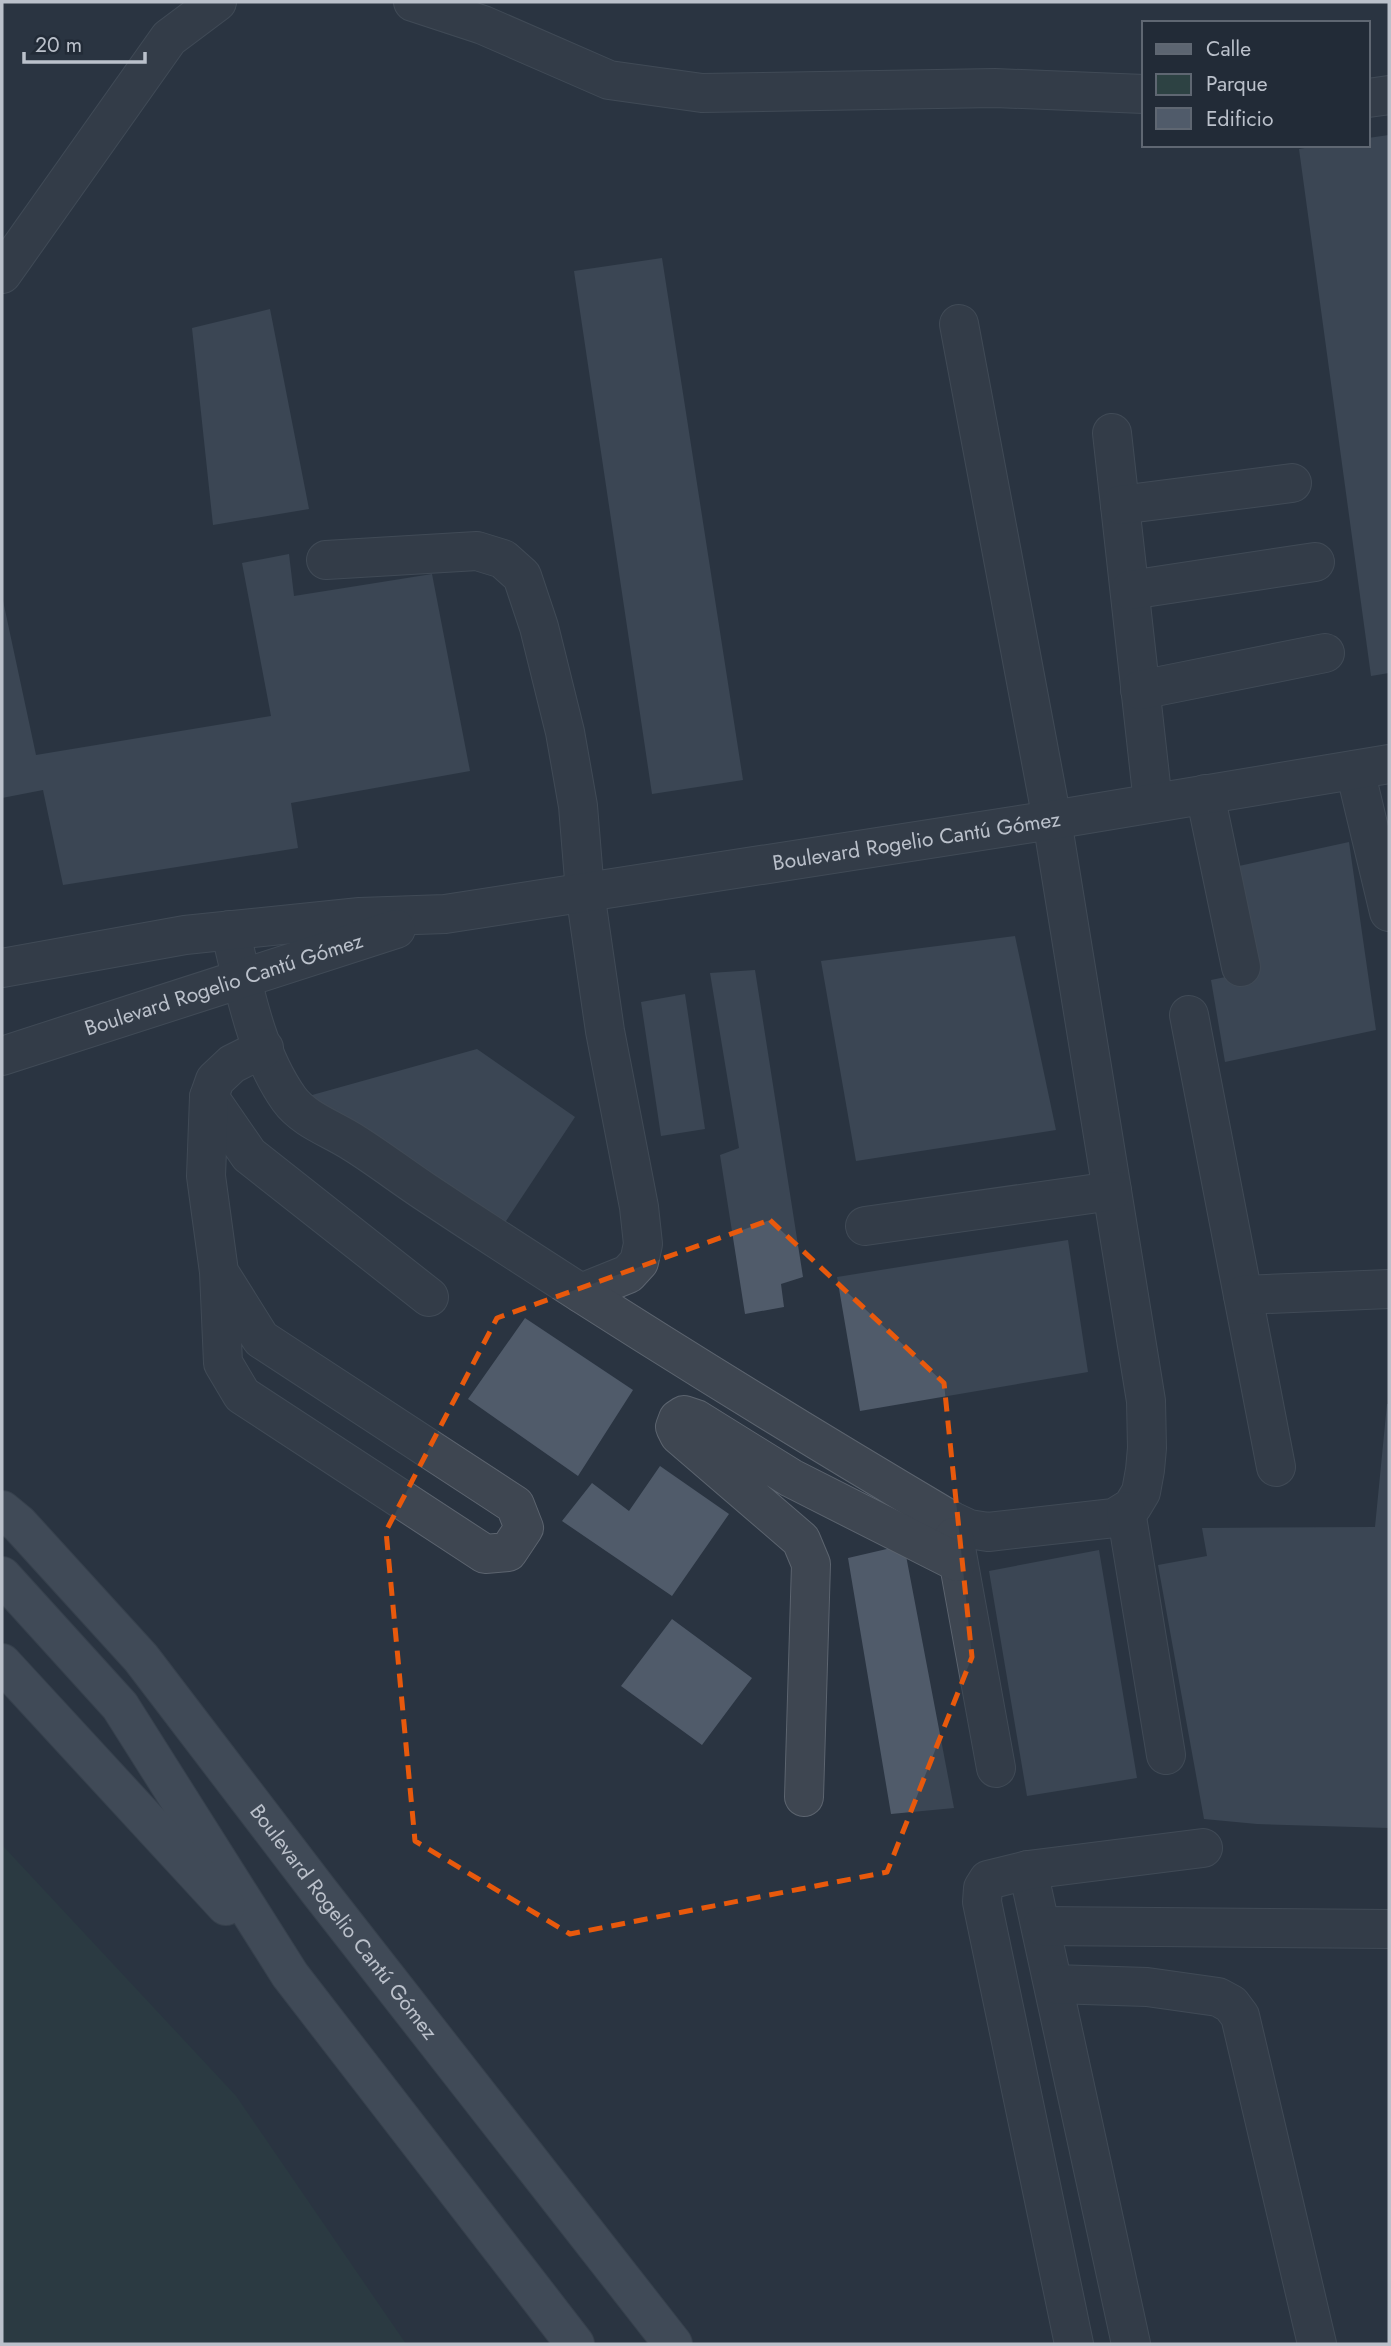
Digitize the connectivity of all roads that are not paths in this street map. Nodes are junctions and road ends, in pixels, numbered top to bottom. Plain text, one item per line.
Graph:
1 (216, 2) edge
2 (413, 2) edge
3 (1142, 93) edge
4 (1389, 95) edge
5 (1370, 99) edge
6 (2, 274) edge
7 (959, 324) dead end
8 (1112, 433) dead end
9 (1292, 483) dead end
10 (1120, 505) junction
11 (326, 560) dead end
12 (1315, 562) dead end
13 (1130, 590) junction
14 (1325, 653) dead end
15 (1140, 690) junction
16 (1372, 767) edge
17 (1206, 794) junction
18 (1153, 803) junction
19 (1052, 820) junction
20 (585, 892) junction
21 (1389, 912) edge
22 (445, 914) junction
23 (230, 930) junction
24 (1241, 967) dead end
25 (2, 968) edge
26 (243, 978) junction
27 (1189, 1015) dead end
28 (264, 1048) junction
29 (2, 1056) edge
30 (209, 1097) junction
31 (1112, 1191) junction
32 (865, 1226) dead end
33 (219, 1272) junction
34 (1389, 1289) edge
35 (581, 1293) junction
36 (1243, 1296) junction
37 (429, 1297) dead end
38 (1276, 1466) dead end
39 (1126, 1511) junction
40 (10, 1517) edge
41 (952, 1521) junction
42 (957, 1562) junction
43 (2, 1576) edge
44 (2, 1663) edge
45 (1166, 1755) dead end
46 (996, 1768) dead end
47 (804, 1797) dead end
48 (1203, 1848) dead end
49 (1028, 1870) junction
50 (1042, 1926) junction
51 (1389, 1929) edge
52 (290, 1975) junction
53 (1054, 1984) junction
54 (548, 2310) junction
55 (669, 2336) edge
56 (569, 2344) edge
57 (575, 2344) edge
58 (1074, 2344) edge
59 (1131, 2344) edge
60 (1317, 2344) edge

1 - 6 street
2 - 3 street
4 - 5 street
7 - 19 street
8 - 10 street
9 - 10 street
10 - 13 street
11 - 20 street
12 - 13 street
13 - 15 street
14 - 15 street
15 - 18 street
16 - 17 street, Boulevard Rogelio Cantú Gómez
16 - 21 street
17 - 18 street, Boulevard Rogelio Cantú Gómez
17 - 24 street
18 - 19 street, Boulevard Rogelio Cantú Gómez
19 - 20 street, Boulevard Rogelio Cantú Gómez
19 - 31 street
20 - 22 street, Boulevard Rogelio Cantú Gómez
20 - 35 street
22 - 23 street, Boulevard Rogelio Cantú Gómez
22 - 26 street, Boulevard Rogelio Cantú Gómez
23 - 25 street, Boulevard Rogelio Cantú Gómez
23 - 26 street
26 - 28 street
26 - 29 street, Boulevard Rogelio Cantú Gómez
27 - 36 street
28 - 30 street
28 - 35 street
30 - 33 street
30 - 37 street
31 - 32 street
31 - 39 street
33 - 33 street
34 - 36 street
35 - 41 street
36 - 38 street
39 - 41 street
39 - 45 street
40 - 55 main road, Boulevard Rogelio Cantú Gómez
41 - 42 street
42 - 46 street
42 - 47 street
43 - 52 main road
44 - 52 main road
48 - 49 street
49 - 50 street
49 - 58 street
50 - 51 street
50 - 53 street
52 - 54 main road
53 - 59 street
53 - 60 street
54 - 56 main road
54 - 57 main road

